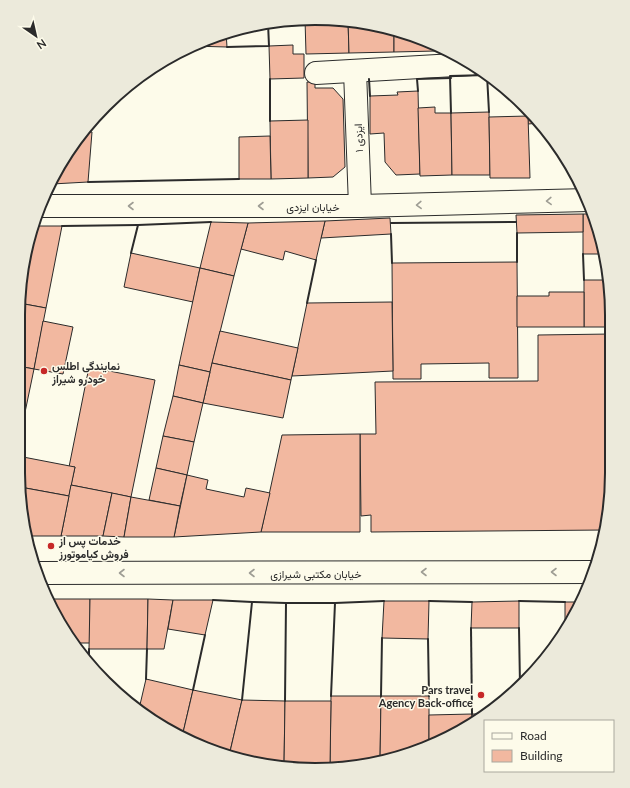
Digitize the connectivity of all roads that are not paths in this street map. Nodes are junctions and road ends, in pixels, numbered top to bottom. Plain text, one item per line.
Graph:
1 (461, 65) edge
2 (355, 71) junction
3 (316, 73) dead end
4 (581, 200) edge
5 (46, 206) edge
6 (360, 206) junction
7 (588, 572) edge
8 (43, 573) edge

1 - 2 street
2 - 3 street
2 - 6 street, ایزدی ۱
4 -> 6 street, خیابان ایزدی
6 -> 5 street, خیابان ایزدی
7 -> 8 street, خیابان مکتبی شیرازی

